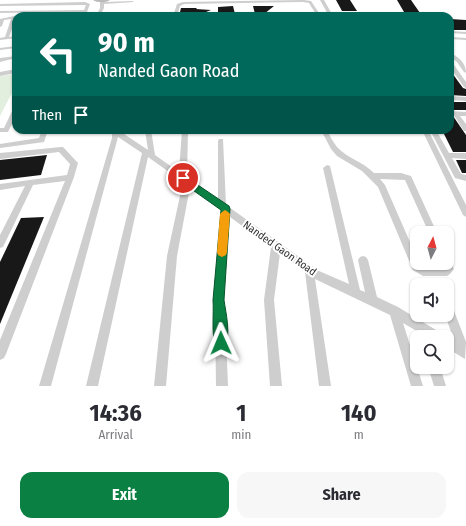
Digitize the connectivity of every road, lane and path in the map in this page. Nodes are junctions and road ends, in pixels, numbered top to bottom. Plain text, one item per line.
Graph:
1 (96, 0) edge
2 (322, 0) edge
3 (103, 1) edge
4 (227, 1) edge
5 (132, 2) dead end
6 (38, 4) junction
7 (0, 5) edge
8 (66, 11) joint
9 (86, 11) joint
10 (0, 12) edge
11 (34, 12) edge
12 (59, 12) edge
13 (99, 12) edge
14 (176, 12) edge
15 (316, 12) edge
16 (329, 12) edge
17 (12, 13) edge
18 (12, 17) edge
19 (12, 23) edge
20 (0, 27) edge
21 (10, 27) junction
22 (454, 32) edge
23 (466, 33) edge
24 (7, 36) junction
25 (12, 36) edge
26 (12, 36) edge
27 (0, 38) edge
28 (454, 38) edge
29 (466, 39) edge
30 (0, 49) edge
31 (12, 49) edge
32 (12, 50) edge
33 (0, 55) edge
34 (454, 57) edge
35 (12, 58) edge
36 (0, 60) edge
37 (465, 69) edge
38 (454, 70) edge
39 (12, 72) edge
40 (0, 74) edge
41 (466, 86) edge
42 (454, 97) edge
43 (466, 99) edge
44 (454, 113) edge
45 (454, 114) edge
46 (466, 114) edge
47 (12, 118) edge
48 (0, 130) edge
49 (466, 130) edge
50 (44, 134) edge
51 (114, 134) edge
52 (120, 134) edge
53 (148, 134) edge
54 (185, 134) edge
55 (326, 134) edge
56 (427, 134) edge
57 (436, 134) edge
58 (221, 141) dead end
59 (0, 146) edge
60 (149, 154) junction
61 (446, 154) junction
62 (0, 156) edge
63 (466, 156) edge
64 (328, 168) dead end
65 (373, 176) junction
66 (70, 177) junction
67 (466, 178) edge
68 (185, 180) junction
69 (31, 182) junction
70 (0, 187) edge
71 (224, 208) junction
72 (466, 213) edge
73 (429, 226) edge
74 (0, 244) edge
75 (276, 245) junction
76 (410, 253) edge
77 (363, 260) dead end
78 (308, 268) junction
79 (420, 270) edge
80 (448, 270) edge
81 (356, 292) junction
82 (372, 300) junction
83 (394, 311) junction
84 (453, 322) edge
85 (419, 330) edge
86 (5, 332) edge
87 (454, 346) edge
88 (465, 353) edge
89 (0, 354) edge
90 (436, 374) edge
91 (45, 386) edge
92 (92, 386) edge
93 (160, 386) edge
94 (222, 386) edge
95 (276, 386) edge
96 (325, 386) edge
97 (417, 386) edge
98 (440, 386) edge

1 - 3 street
2 - 16 street
3 - 5 street
3 - 13 street
4 - 14 street
4 - 15 street
6 - 7 street
6 - 9 street
6 - 11 street
8 - 9 street
8 - 12 street
10 - 17 street
18 - 20 street
19 - 21 street
20 - 21 street
21 - 24 street
22 - 23 street
24 - 25 street
24 - 27 street
26 - 27 street
28 - 29 street
30 - 31 street
32 - 33 street
34 - 37 street
35 - 36 street
38 - 41 street
39 - 40 street
42 - 43 street
44 - 46 street
45 - 49 street
47 - 48 street
50 - 59 street
51 - 91 street
52 - 60 street, Nanded Gaon Road
53 - 60 street
54 - 68 street
55 - 65 street
56 - 72 street
57 - 61 street
58 - 71 street
60 - 68 street, Nanded Gaon Road
60 - 92 street
61 - 63 street
61 - 67 street
62 - 66 street
64 - 81 street
65 - 73 street
65 - 76 street
66 - 69 street
66 - 86 street
68 - 71 street, Nanded Gaon Road
68 - 93 street
69 - 70 street
69 - 74 street
71 - 75 street, Nanded Gaon Road
71 - 94 street
75 - 78 street, Nanded Gaon Road
75 - 95 street
77 - 82 street
78 - 81 street, Nanded Gaon Road
78 - 96 street
79 - 80 street
81 - 82 street, Nanded Gaon Road
82 - 83 street, Nanded Gaon Road
83 - 85 street, Nanded Gaon Road
83 - 97 street
84 - 88 street
86 - 89 street
87 - 88 street
90 - 98 street

